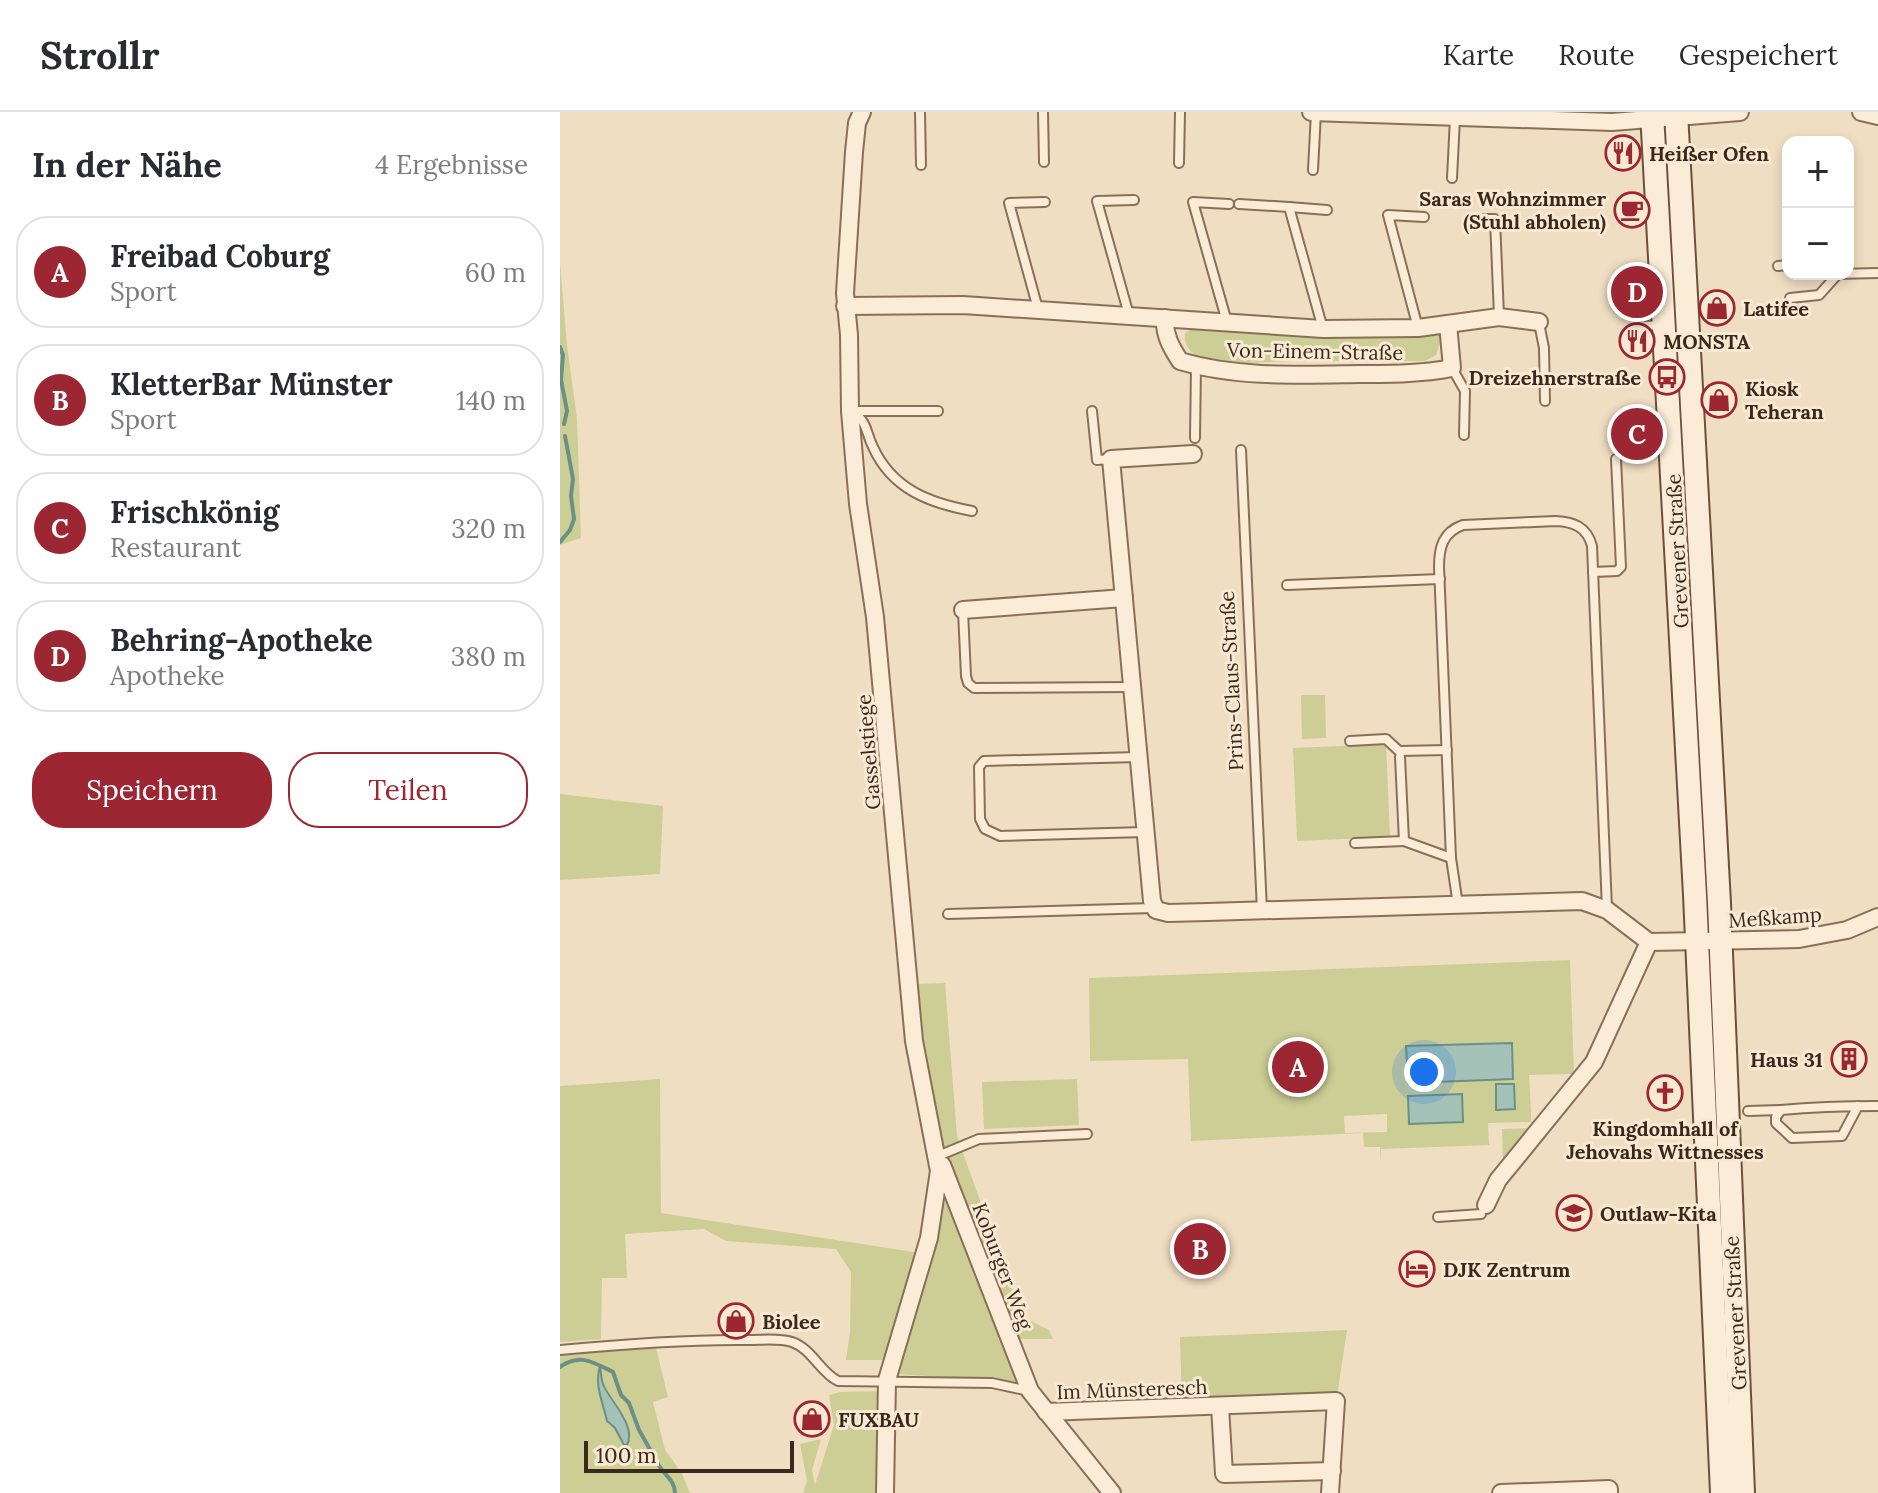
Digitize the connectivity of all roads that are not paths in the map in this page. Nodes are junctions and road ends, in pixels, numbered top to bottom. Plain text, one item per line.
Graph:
1 (862, 112) edge
2 (920, 112) edge
3 (1043, 112) edge
4 (1180, 112) edge
5 (1314, 112) edge
6 (1740, 112) edge
7 (1676, 115) edge
8 (1512, 116) edge
9 (1652, 116) edge
10 (1455, 118) junction
11 (1044, 162) dead end
12 (1179, 163) dead end
13 (921, 165) dead end
14 (1313, 170) dead end
15 (1452, 178) dead end
16 (1134, 200) dead end
17 (1045, 202) dead end
18 (1289, 207) junction
19 (1327, 210) dead end
20 (1424, 217) dead end
21 (1472, 219) dead end
22 (1778, 266) dead end
23 (1782, 266) edge
24 (1878, 273) edge
25 (1854, 274) edge
26 (1832, 280) edge
27 (1790, 298) dead end
28 (845, 306) junction
29 (1038, 310) junction
30 (1129, 315) junction
31 (1499, 317) junction
32 (1165, 318) junction
33 (1539, 322) joint
34 (1227, 323) junction
35 (1448, 324) junction
36 (1418, 328) junction
37 (1323, 329) junction
38 (1196, 366) junction
39 (1452, 368) junction
40 (1545, 401) dead end
41 (850, 411) junction
42 (938, 411) dead end
43 (1092, 411) dead end
44 (1464, 435) dead end
45 (1194, 446) joint
46 (1241, 450) dead end
47 (1111, 459) junction
48 (1616, 459) dead end
49 (972, 511) dead end
50 (1593, 572) junction
51 (1440, 579) junction
52 (1287, 585) dead end
53 (1124, 598) junction
54 (963, 610) joint
55 (1132, 687) junction
56 (1354, 742) dead end
57 (1447, 750) junction
58 (1138, 757) junction
59 (1400, 757) dead end
60 (1145, 832) junction
61 (1404, 841) junction
62 (1355, 843) dead end
63 (1451, 858) junction
64 (1458, 905) junction
65 (1153, 908) junction
66 (1607, 910) junction
67 (1262, 911) junction
68 (948, 914) dead end
69 (1878, 917) edge
70 (1649, 942) junction
71 (1709, 942) junction
72 (1858, 1106) junction
73 (1878, 1106) edge
74 (1781, 1110) junction
75 (1748, 1111) dead end
76 (1087, 1134) dead end
77 (938, 1156) junction
78 (1484, 1210) joint
79 (1438, 1217) dead end
80 (560, 1350) edge
81 (887, 1380) junction
82 (1030, 1391) junction
83 (1220, 1406) junction
84 (1046, 1412) junction
85 (1332, 1471) junction
86 (885, 1493) edge
87 (1112, 1493) edge
88 (1330, 1493) edge
89 (1501, 1493) edge
90 (1609, 1493) edge
91 (1722, 1493) edge
92 (1743, 1493) edge

1 - 28 street, Gasselstiege
2 - 13 lane
3 - 11 lane
4 - 12 lane
5 - 10 street
5 - 14 lane
6 - 7 street
7 - 9 street
7 - 71 main road, Grevener Straße
8 - 9 street
8 - 10 street
9 - 71 main road, Grevener Straße
10 - 15 lane
16 - 30 lane
17 - 29 lane
18 - 19 lane
18 - 34 lane
18 - 37 lane
20 - 36 lane
21 - 31 lane
22 - 23 lane
24 - 25 lane
26 - 27 lane
28 - 29 street, Von-Einem-Straße
28 - 41 street, Gasselstiege
29 - 30 street, Von-Einem-Straße
30 - 32 street, Von-Einem-Straße
31 - 33 street, Von-Einem-Straße
31 - 35 street, Von-Einem-Straße
32 - 34 street, Von-Einem-Straße
32 - 38 street
33 - 40 lane
34 - 37 street, Von-Einem-Straße
35 - 36 street, Von-Einem-Straße
35 - 39 street
36 - 37 street, Von-Einem-Straße
38 - 39 street, Von-Einem-Straße
38 - 45 lane
39 - 44 lane
41 - 42 lane
41 - 49 lane
41 - 77 street, Gasselstiege
43 - 47 lane
45 - 47 street
46 - 67 lane, Prins-Claus-Straße
47 - 53 street
48 - 50 lane
50 - 51 lane
50 - 66 lane
51 - 52 lane
51 - 57 lane
53 - 54 street
53 - 55 street
54 - 55 lane
55 - 58 street
56 - 57 lane
57 - 63 lane
58 - 60 street
58 - 60 lane
59 - 61 lane
60 - 65 street
61 - 62 lane
61 - 63 lane
63 - 64 lane
64 - 66 street
64 - 67 street
65 - 67 street
65 - 68 lane
66 - 70 street
69 - 71 street, Meßkamp
70 - 71 street
70 - 78 street
71 - 91 main road, Grevener Straße
71 - 92 main road, Grevener Straße
72 - 73 lane
72 - 74 lane
72 - 74 lane
74 - 75 lane
76 - 77 lane
77 - 81 street, Gasselstiege
77 - 82 street, Koburger Weg
78 - 79 lane
80 - 81 lane
81 - 82 lane
81 - 86 street, Gasselstiege
82 - 84 street, Koburger Weg
83 - 84 street, Im Münsteresch
83 - 85 street, Im Münsteresch
83 - 85 street, Im Münsteresch
84 - 87 street, Koburger Weg
85 - 88 street, Im Münsteresch
89 - 90 street

